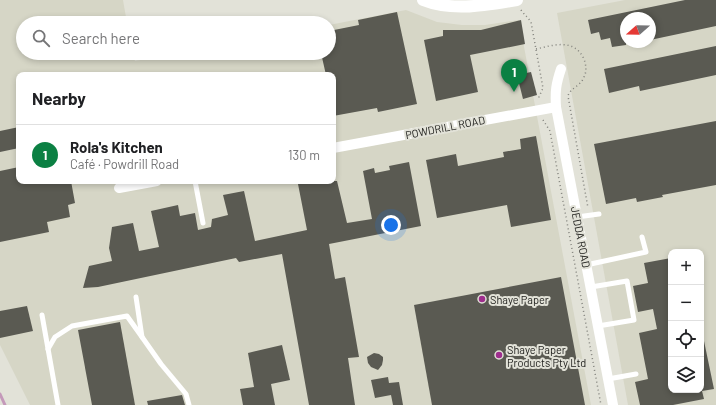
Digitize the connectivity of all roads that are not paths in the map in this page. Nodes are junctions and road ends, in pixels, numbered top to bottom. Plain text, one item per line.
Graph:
1 (423, 0) edge
2 (519, 5) edge
3 (561, 69) dead end
4 (556, 107) junction
5 (336, 147) edge
6 (141, 184) edge
7 (196, 184) edge
8 (119, 188) dead end
9 (599, 214) dead end
10 (577, 218) junction
11 (203, 223) dead end
12 (642, 237) dead end
13 (586, 265) junction
14 (591, 287) junction
15 (136, 297) dead end
16 (42, 315) dead end
17 (598, 326) junction
18 (142, 338) junction
19 (48, 349) junction
20 (636, 374) dead end
21 (608, 379) junction
22 (58, 405) edge
23 (189, 405) edge
24 (613, 405) edge

1 - 2 street
3 - 4 street, JEDDA ROAD
4 - 5 street, POWDRILL ROAD
4 - 10 street, JEDDA ROAD
6 - 8 street
7 - 11 lane
9 - 10 lane
10 - 13 street, JEDDA ROAD
12 - 13 lane
13 - 14 street, JEDDA ROAD
14 - 17 street, JEDDA ROAD
14 - 17 lane
15 - 18 lane
16 - 19 lane
17 - 21 street, JEDDA ROAD
18 - 19 lane
18 - 23 lane
19 - 22 lane
20 - 21 lane
21 - 24 street, JEDDA ROAD

